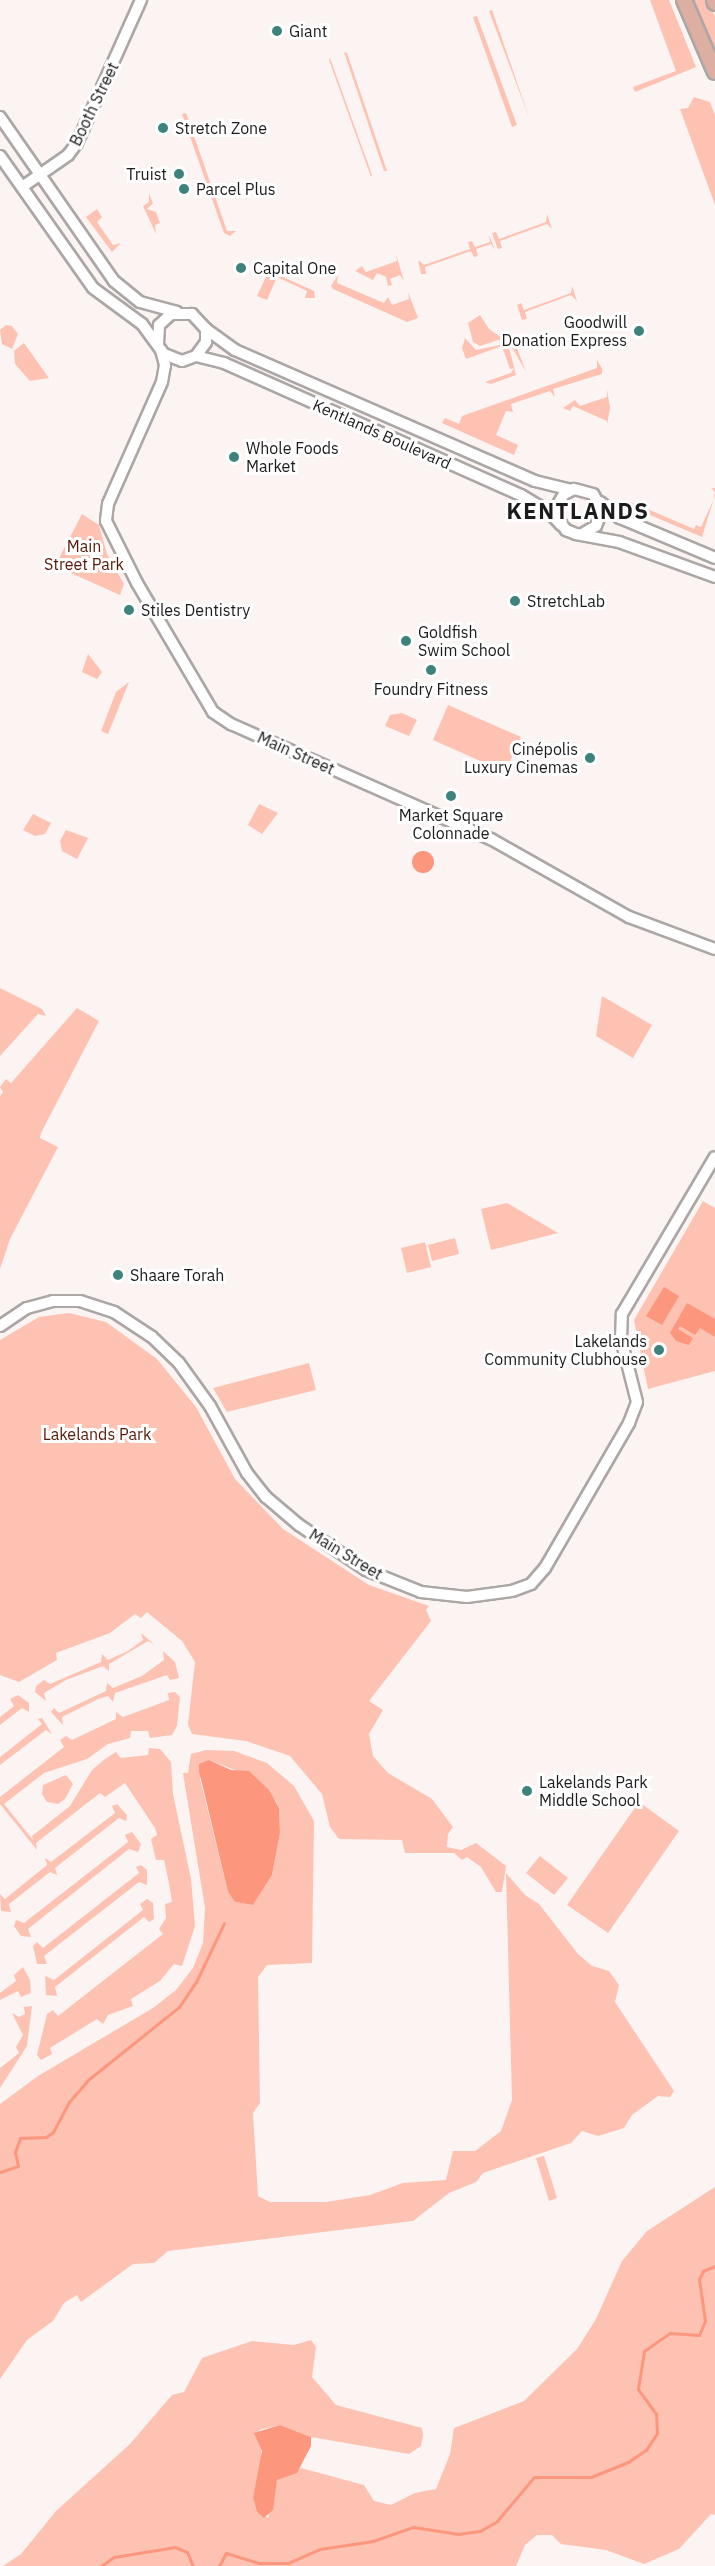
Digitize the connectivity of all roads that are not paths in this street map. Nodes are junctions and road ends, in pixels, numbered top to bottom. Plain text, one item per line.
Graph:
1 (141, 0) edge
2 (684, 0) edge
3 (715, 72) edge
4 (0, 117) edge
5 (0, 156) edge
6 (39, 175) junction
7 (22, 187) junction
8 (178, 312) junction
9 (206, 329) junction
10 (159, 347) junction
11 (193, 358) junction
12 (162, 382) junction
13 (570, 490) junction
14 (600, 502) junction
15 (561, 525) junction
16 (582, 534) junction
17 (715, 558) edge
18 (715, 577) edge
19 (715, 949) edge
20 (715, 1157) edge
21 (0, 1326) edge

1 - 6 street, Booth Street
2 - 3 main road
4 - 6 street
5 - 7 street
6 - 7 street, Booth Street
6 - 8 street
7 - 10 street
8 - 9 street
8 - 10 street
9 - 11 street
9 - 13 street, Kentlands Boulevard
10 - 11 street
10 - 12 street, Main Street
11 - 12 street, Main Street
11 - 15 street, Kentlands Boulevard
12 - 19 street, Main Street
13 - 14 street
13 - 15 street
14 - 16 street
14 - 17 street
15 - 16 street
16 - 18 street
20 - 21 street, Main Street

